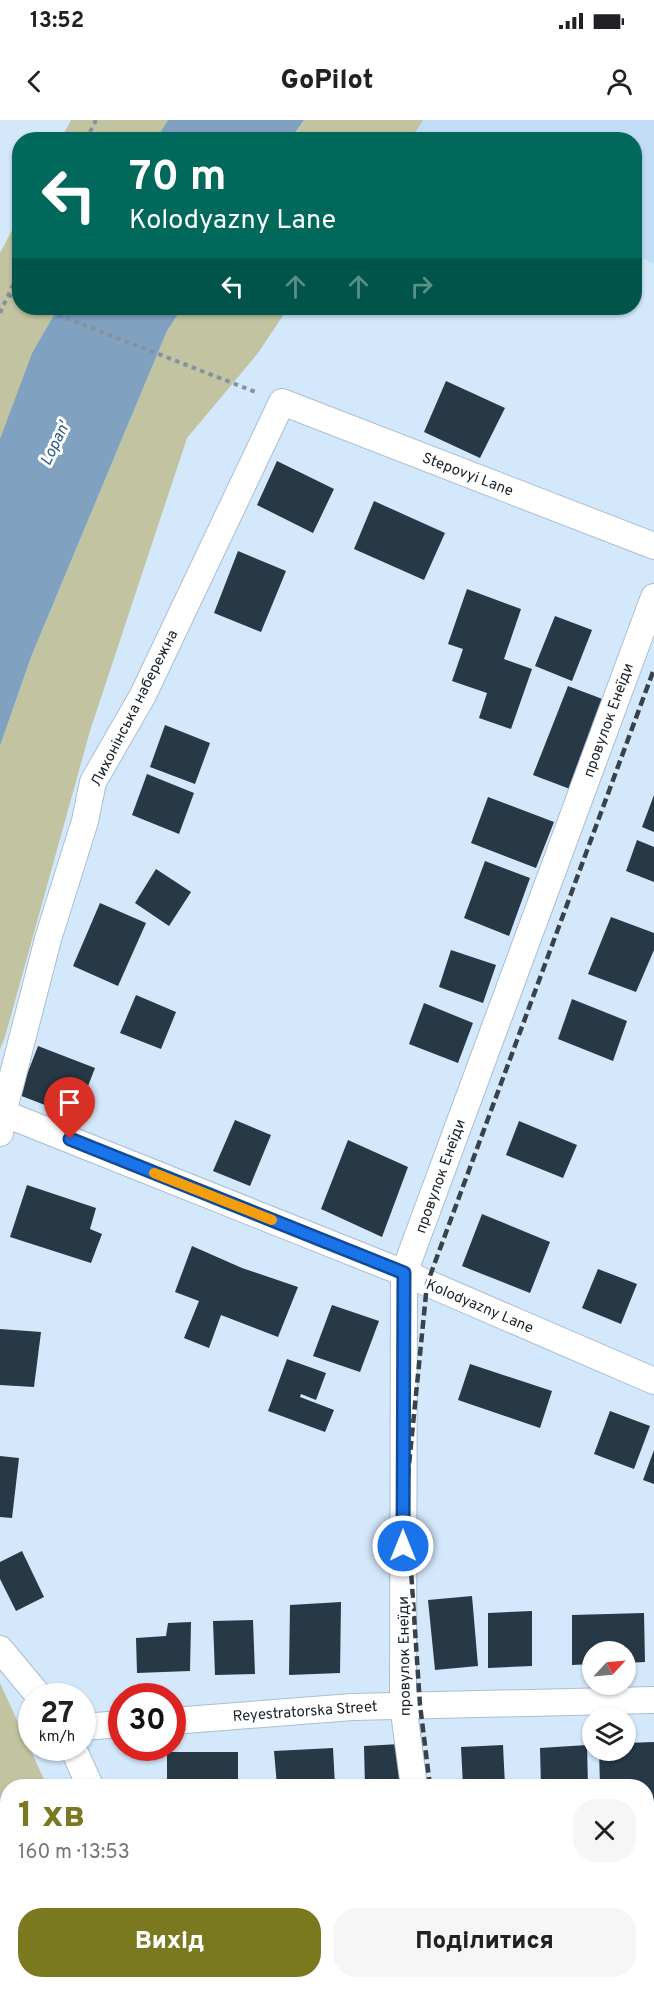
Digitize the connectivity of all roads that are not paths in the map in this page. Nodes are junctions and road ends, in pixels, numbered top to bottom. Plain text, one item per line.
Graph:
1 (275, 400) joint
2 (654, 546) edge
3 (654, 597) edge
4 (2, 1123) edge
5 (404, 1273) junction
6 (654, 1381) edge
7 (0, 1649) edge
8 (28, 1683) edge
9 (654, 1700) edge
10 (403, 1705) junction
11 (186, 1719) edge
12 (79, 1761) edge
13 (87, 1779) edge
14 (413, 1779) edge

1 - 2 street, Stepovyi Lane
1 - 4 street, Лихонінська набережна
3 - 5 street, провулок Енеїди
4 - 5 street, Kolodyazny Lane
5 - 6 street, Kolodyazny Lane
5 - 10 street, провулок Енеїди
7 - 8 street
9 - 10 street, Reyestratorska Street
10 - 11 street, Reyestratorska Street
10 - 14 street, провулок Енеїди
12 - 13 street

